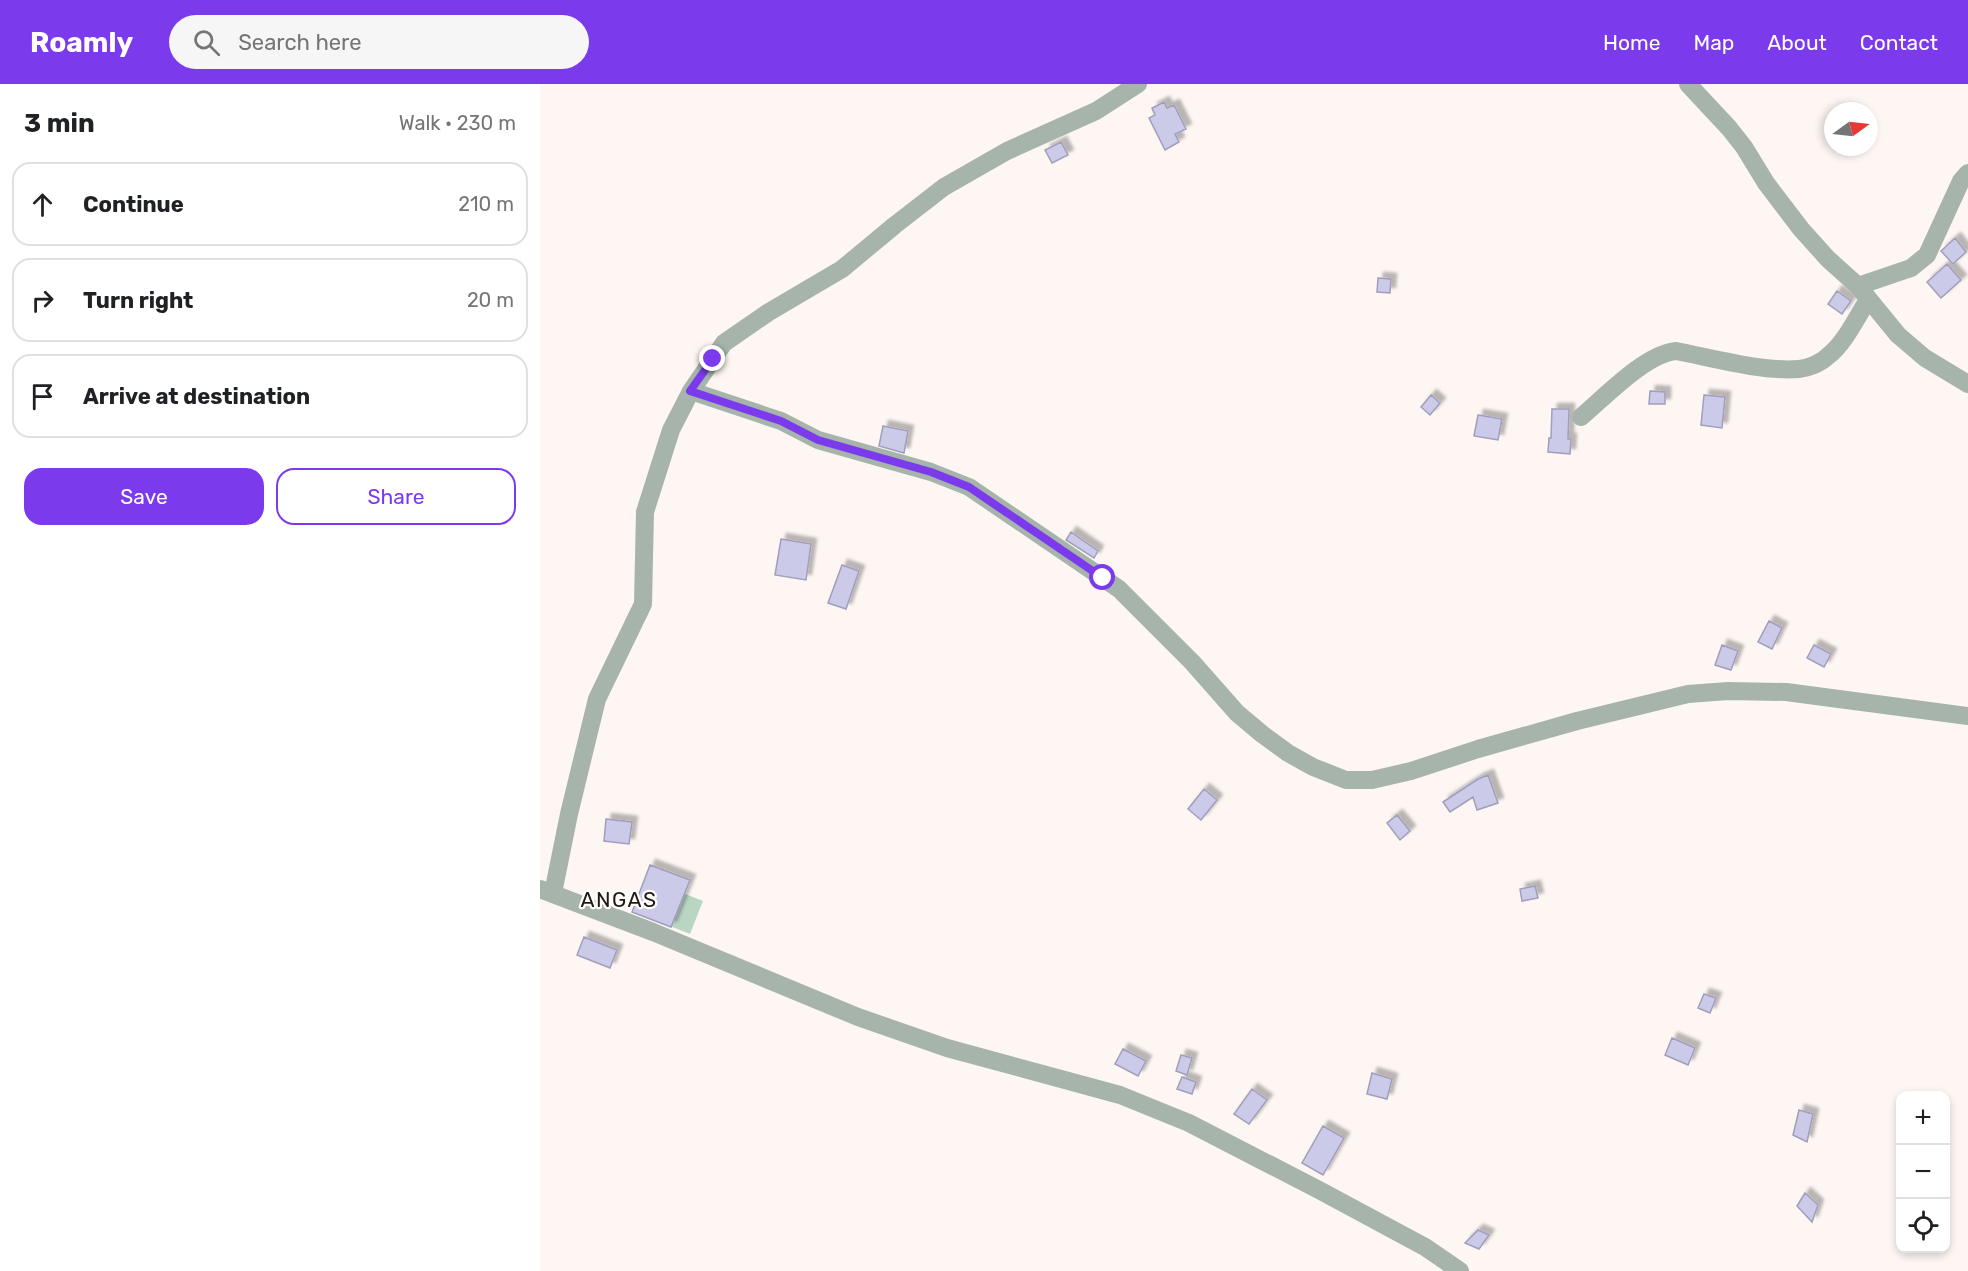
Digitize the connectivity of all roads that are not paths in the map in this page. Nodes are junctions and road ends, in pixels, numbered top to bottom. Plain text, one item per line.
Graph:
1 (1138, 84) edge
2 (1688, 84) edge
3 (1968, 173) edge
4 (1863, 293) junction
5 (1968, 384) edge
6 (690, 391) junction
7 (1581, 417) dead end
8 (1968, 716) edge
9 (546, 891) edge
10 (1460, 1271) edge

1 - 6 street
2 - 4 street
3 - 4 street
4 - 5 street
4 - 7 street
6 - 8 street
6 - 9 street
9 - 10 street

